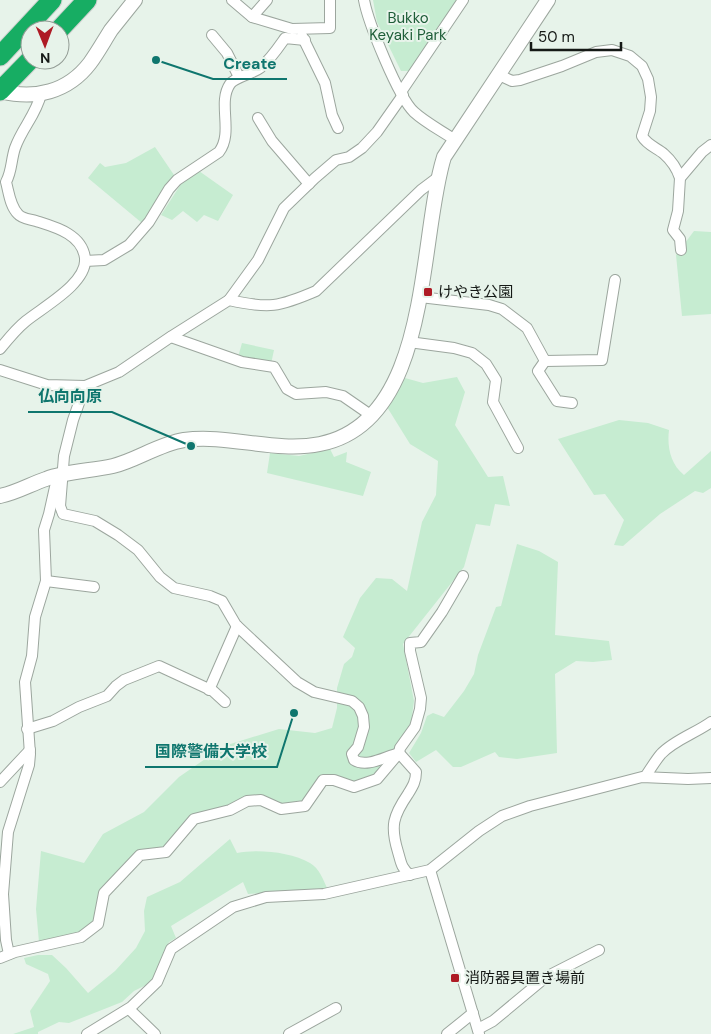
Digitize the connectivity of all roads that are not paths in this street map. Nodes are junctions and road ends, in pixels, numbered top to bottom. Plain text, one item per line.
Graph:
1 (52, 0) edge
2 (87, 0) edge
3 (136, 0) edge
4 (232, 0) edge
5 (267, 0) edge
6 (330, 0) edge
7 (364, 0) edge
8 (463, 0) edge
9 (548, 0) edge
10 (252, 16) junction
11 (68, 20) edge
12 (299, 29) junction
13 (212, 35) dead end
14 (305, 40) junction
15 (0, 56) edge
16 (20, 70) edge
17 (499, 75) junction
18 (240, 77) junction
19 (0, 91) edge
20 (402, 93) junction
21 (36, 95) junction
22 (258, 118) dead end
23 (338, 128) dead end
24 (455, 140) junction
25 (711, 144) edge
26 (437, 178) junction
27 (680, 178) junction
28 (309, 184) junction
29 (681, 250) dead end
30 (85, 261) junction
31 (615, 280) dead end
32 (420, 296) junction
33 (229, 300) junction
34 (171, 336) junction
35 (409, 342) junction
36 (0, 349) edge
37 (545, 361) junction
38 (0, 370) edge
39 (85, 386) junction
40 (572, 403) dead end
41 (372, 416) junction
42 (518, 448) dead end
43 (61, 475) junction
44 (0, 496) edge
45 (463, 576) dead end
46 (46, 581) junction
47 (94, 587) dead end
48 (237, 626) junction
49 (209, 690) junction
50 (225, 702) dead end
51 (711, 722) edge
52 (27, 729) junction
53 (30, 750) junction
54 (399, 753) junction
55 (645, 777) junction
56 (711, 778) edge
57 (0, 782) edge
58 (430, 870) junction
59 (410, 875) junction
60 (598, 950) dead end
61 (5, 956) edge
62 (336, 1008) dead end
63 (129, 1009) junction
64 (473, 1013) junction
65 (478, 1032) edge
66 (87, 1034) edge
67 (155, 1034) edge
68 (289, 1034) edge
69 (447, 1034) edge

1 - 15 highway
2 - 11 highway
3 - 21 street
4 - 10 street
5 - 10 street
6 - 12 street
7 - 20 street
8 - 20 street
9 - 17 street
10 - 12 street
12 - 14 street
13 - 18 street
14 - 18 street
14 - 23 street
16 - 19 highway
17 - 24 street
17 - 27 street
18 - 30 street
19 - 21 street
20 - 24 street
20 - 28 street
21 - 30 street
22 - 28 street
24 - 26 street
25 - 27 street
26 - 32 street
26 - 33 street
27 - 29 street
28 - 33 street
30 - 36 street
31 - 37 street
32 - 35 street
32 - 37 street
33 - 34 street
34 - 39 street
34 - 41 street
35 - 41 street
35 - 42 street
37 - 40 street
38 - 39 street
39 - 43 street
41 - 43 street
43 - 44 street
43 - 46 street
43 - 48 street
45 - 54 street
46 - 47 street
46 - 52 street
48 - 49 street
48 - 54 street
49 - 50 street
49 - 52 street
51 - 55 street
52 - 53 street
53 - 57 street
53 - 61 street
54 - 59 street
54 - 61 street
55 - 56 street
55 - 58 street
58 - 59 street
58 - 64 street
59 - 63 street
60 - 65 street
62 - 68 street
63 - 66 street
63 - 67 street
64 - 65 street
64 - 69 street

